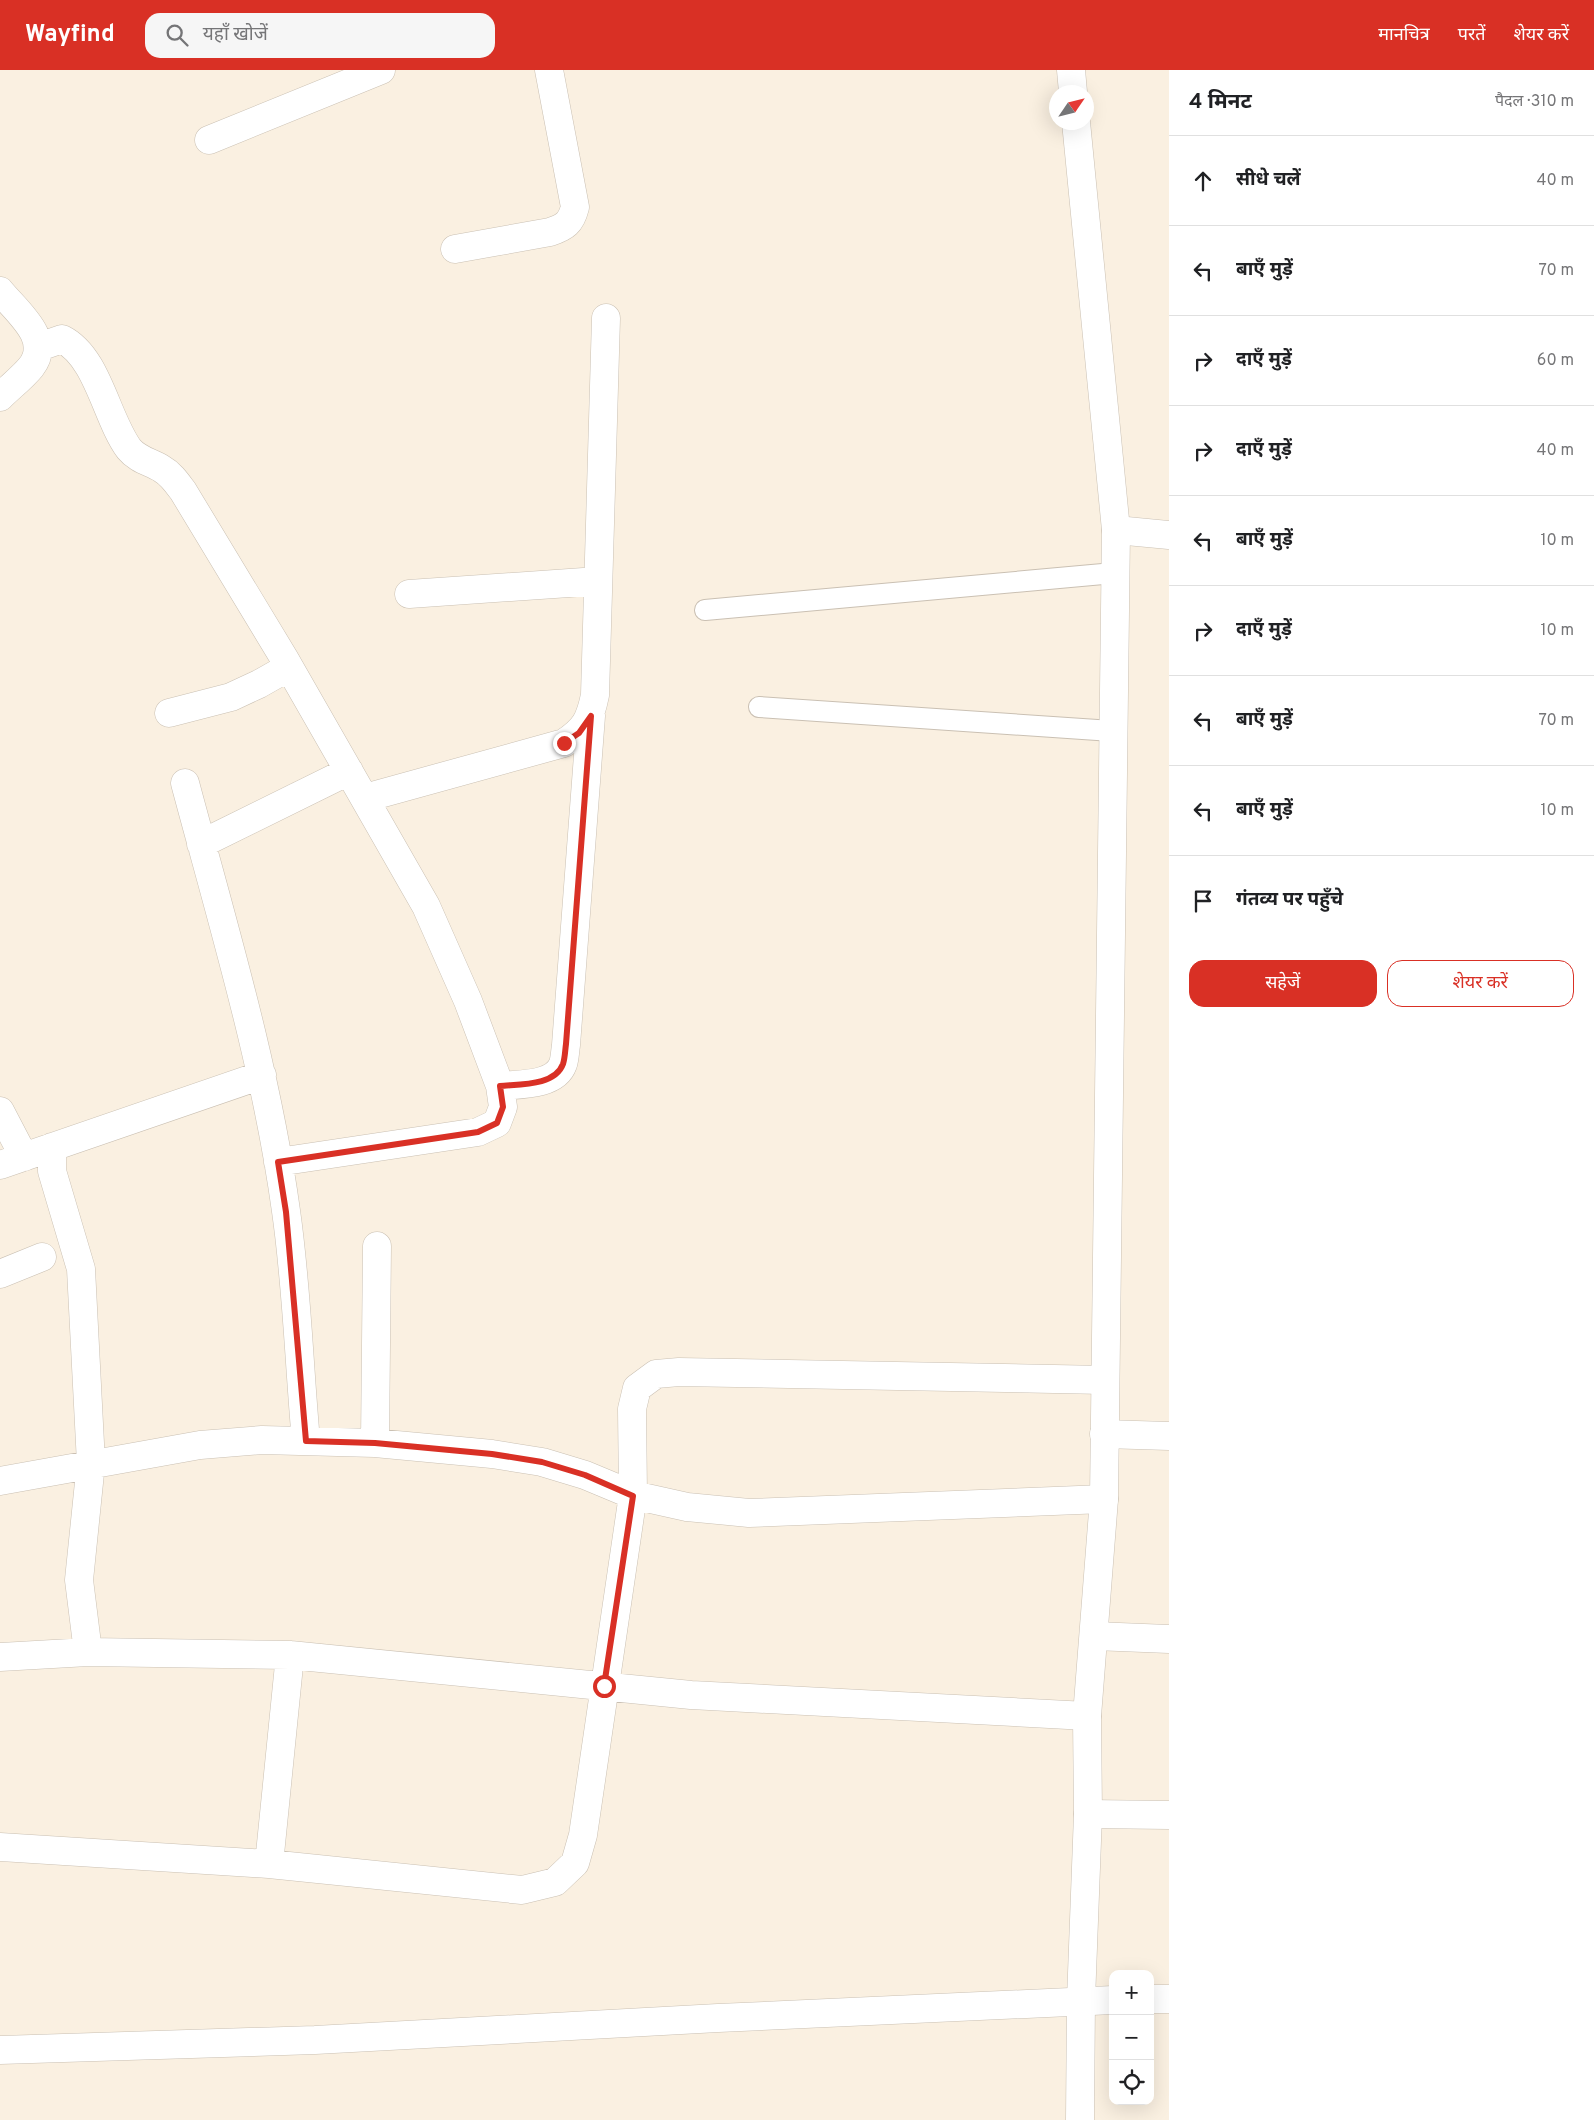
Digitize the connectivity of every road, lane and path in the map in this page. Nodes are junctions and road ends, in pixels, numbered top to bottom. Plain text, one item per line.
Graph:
1 (381, 70) edge
2 (549, 70) edge
3 (1071, 70) edge
4 (1072, 85) edge
5 (1077, 130) edge
6 (209, 140) dead end
7 (455, 249) dead end
8 (0, 291) edge
9 (606, 318) dead end
10 (39, 347) junction
11 (0, 397) edge
12 (1116, 530) junction
13 (1169, 535) edge
14 (1114, 573) junction
15 (598, 581) junction
16 (408, 594) dead end
17 (705, 610) dead end
18 (289, 667) junction
19 (760, 708) dead end
20 (169, 713) dead end
21 (591, 716) junction
22 (1112, 731) junction
23 (349, 772) junction
24 (185, 783) dead end
25 (365, 798) junction
26 (201, 844) junction
27 (262, 1075) junction
28 (500, 1086) junction
29 (0, 1111) edge
30 (52, 1147) junction
31 (12, 1161) edge
32 (278, 1162) junction
33 (377, 1246) dead end
34 (42, 1257) dead end
35 (0, 1274) edge
36 (1105, 1380) junction
37 (1104, 1434) junction
38 (1169, 1436) edge
39 (306, 1441) junction
40 (375, 1443) junction
41 (91, 1463) junction
42 (0, 1480) edge
43 (633, 1496) junction
44 (1104, 1499) junction
45 (1094, 1636) junction
46 (1169, 1639) edge
47 (88, 1652) junction
48 (290, 1655) junction
49 (0, 1657) edge
50 (604, 1686) junction
51 (1087, 1716) junction
52 (1088, 1814) junction
53 (1169, 1815) edge
54 (0, 1847) edge
55 (269, 1864) junction
56 (1154, 1999) edge
57 (1169, 1999) edge
58 (1081, 2000) junction
59 (1109, 2000) edge
60 (0, 2050) edge
61 (1080, 2120) edge

1 - 6 street
2 - 7 street
3 - 4 street
5 - 12 street
8 - 10 street
9 - 15 street
10 - 11 street
10 - 18 street
12 - 13 street
12 - 14 street
14 - 17 lane
14 - 22 street
15 - 16 street
15 - 21 street
18 - 20 street
18 - 23 street
19 - 22 lane
21 - 25 street
21 - 28 street
22 - 36 street
23 - 25 street
23 - 26 street
24 - 26 street
25 - 28 street
26 - 27 street
27 - 30 street
27 - 32 street
28 - 32 street
29 - 31 street
30 - 31 street
30 - 41 street
32 - 39 street
33 - 40 street
34 - 35 street
36 - 37 street
36 - 43 street
37 - 38 street
37 - 44 street
39 - 40 street
39 - 41 street
40 - 43 street
41 - 42 street
41 - 47 street
43 - 44 street
43 - 50 street
44 - 45 street
45 - 46 street
45 - 51 street
47 - 48 street
47 - 49 street
48 - 50 street
48 - 55 street
50 - 51 street
50 - 55 street
51 - 52 street
52 - 53 street
52 - 58 street
54 - 55 street
56 - 57 street
58 - 59 street
58 - 60 street
58 - 61 street

